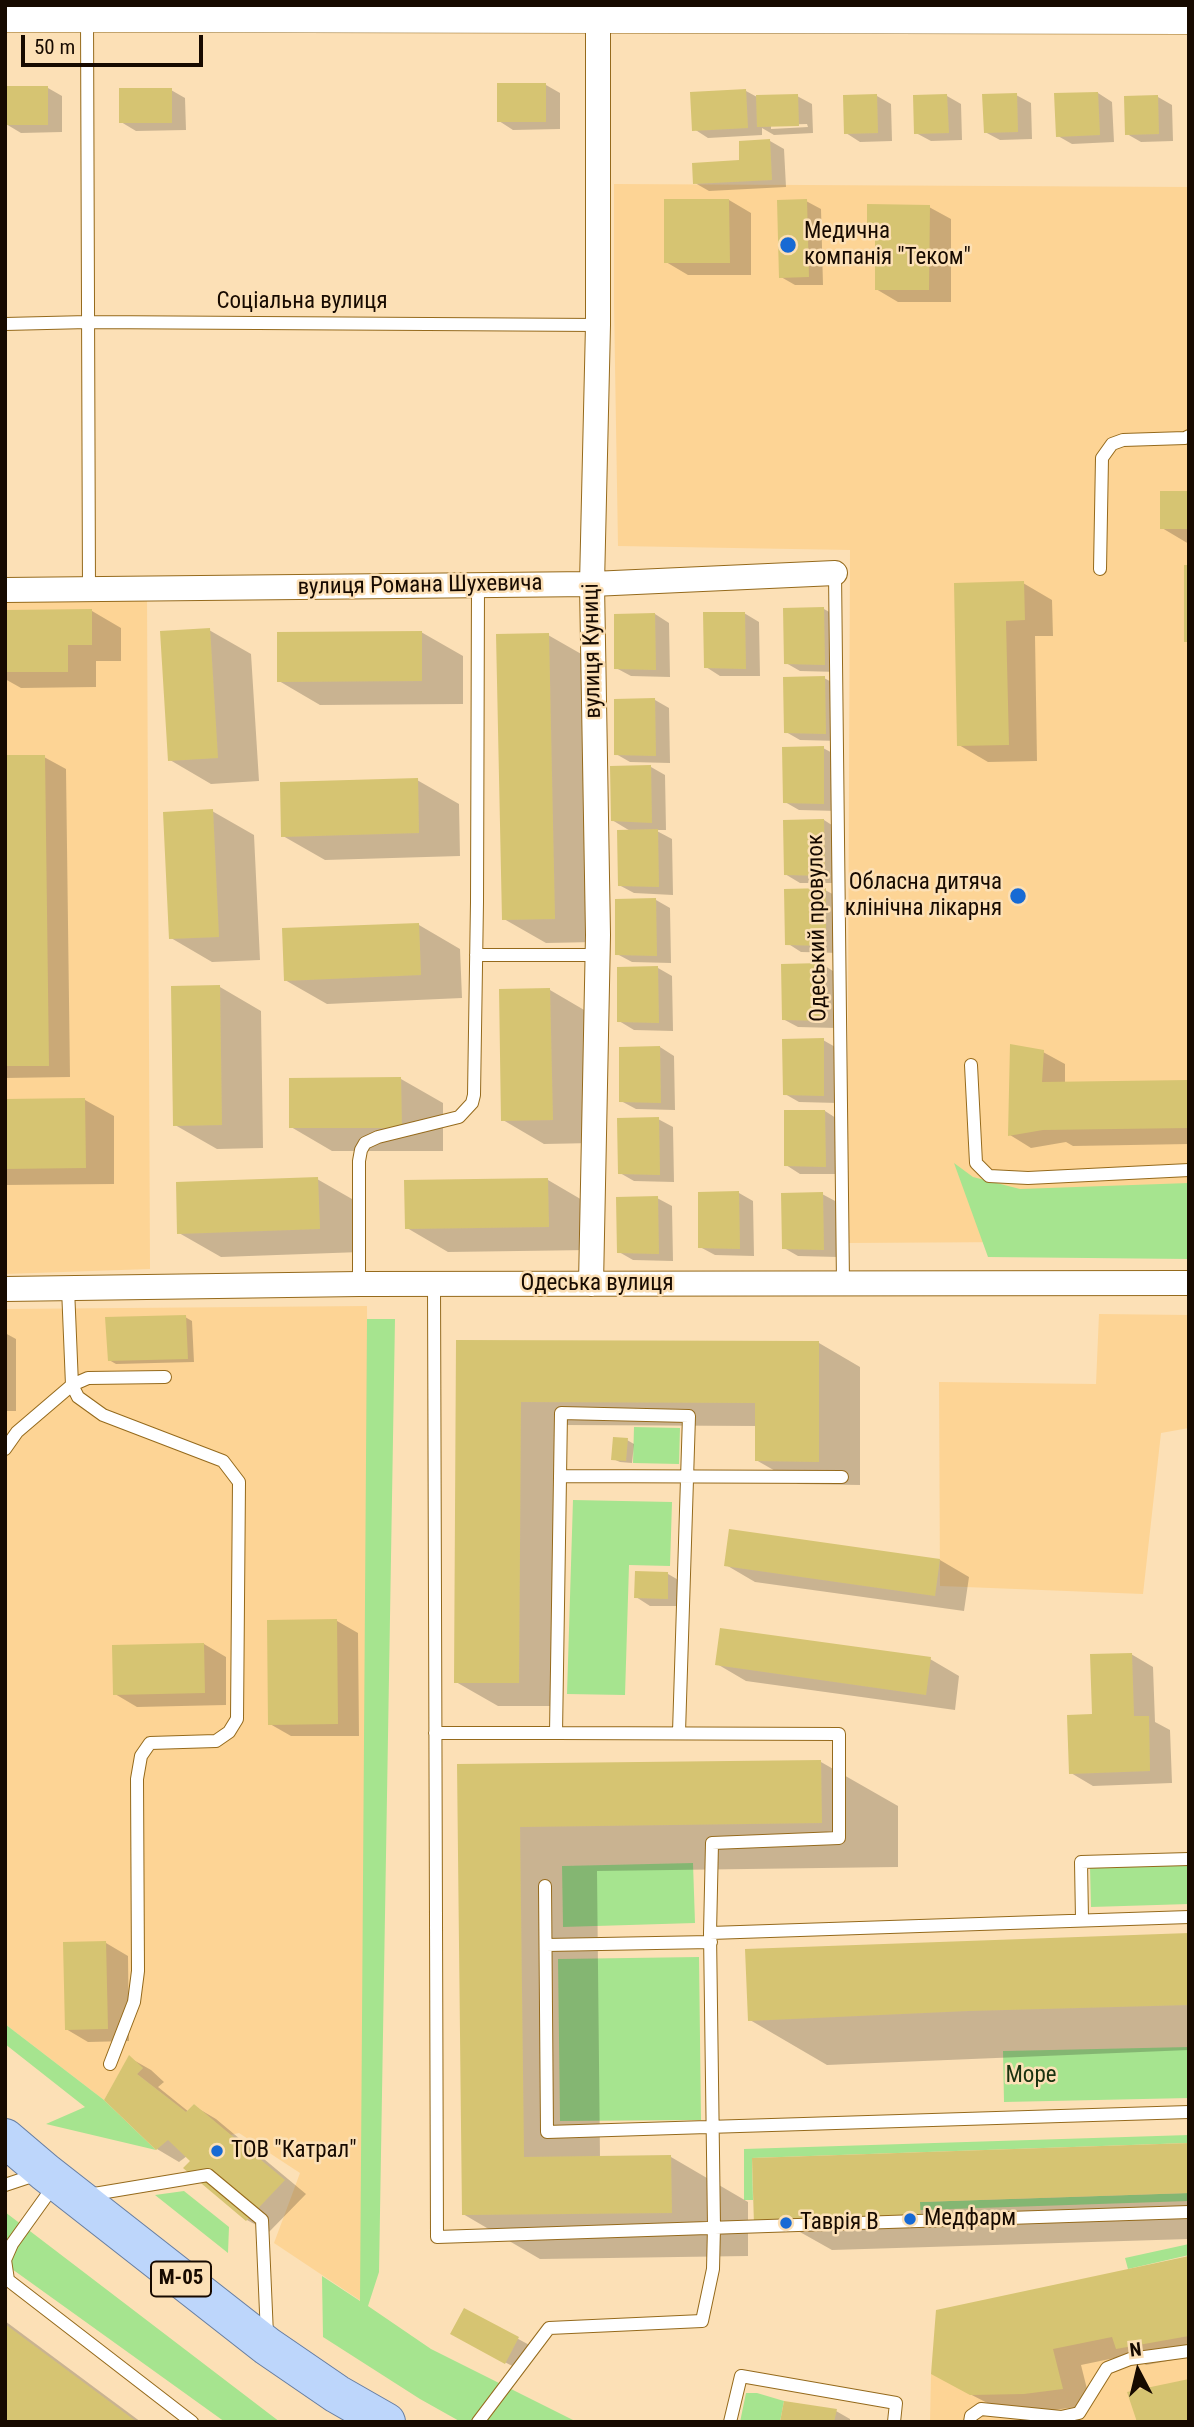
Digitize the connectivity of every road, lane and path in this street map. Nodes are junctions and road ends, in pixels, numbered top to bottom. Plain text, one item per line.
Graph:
1 (5, 16) edge
2 (87, 17) junction
3 (598, 18) junction
4 (1189, 19) edge
5 (88, 322) junction
6 (5, 324) edge
7 (598, 325) junction
8 (1189, 436) edge
9 (1100, 569) dead end
10 (835, 573) joint
11 (592, 584) junction
12 (478, 586) junction
13 (5, 590) edge
14 (89, 590) junction
15 (476, 955) junction
16 (597, 955) junction
17 (971, 1065) dead end
18 (1189, 1170) edge
19 (843, 1283) junction
20 (1189, 1283) edge
21 (359, 1284) junction
22 (434, 1284) junction
23 (591, 1284) junction
24 (68, 1288) junction
25 (5, 1289) edge
26 (165, 1377) dead end
27 (72, 1385) junction
28 (5, 1449) edge
29 (560, 1476) junction
30 (842, 1477) dead end
31 (687, 1478) junction
32 (679, 1732) junction
33 (435, 1733) junction
34 (556, 1733) junction
35 (1189, 1859) edge
36 (545, 1886) dead end
37 (1189, 1917) edge
38 (1082, 1919) junction
39 (710, 1937) junction
40 (546, 1945) junction
41 (110, 2064) dead end
42 (1189, 2112) edge
43 (711, 2129) junction
44 (5, 2138) edge
45 (60, 2183) junction
46 (5, 2185) edge
47 (1189, 2212) edge
48 (714, 2227) junction
49 (267, 2346) junction
50 (1189, 2351) edge
51 (192, 2422) edge
52 (386, 2422) edge
53 (478, 2422) edge
54 (730, 2422) edge
55 (894, 2422) edge
56 (970, 2422) edge

1 - 2 street
2 - 3 street
2 - 5 lane
3 - 4 street
3 - 7 street, вулиця Куниці
5 - 6 lane, Соціальна вулиця
5 - 7 lane, Соціальна вулиця
5 - 14 lane
7 - 11 street, вулиця Куниці
8 - 9 lane
10 - 11 street, вулиця Романа Шухевича
10 - 19 lane, Одеський провулок
11 - 12 street, вулиця Романа Шухевича
11 - 16 street, вулиця Куниці
12 - 14 street, вулиця Романа Шухевича
12 - 15 lane
13 - 14 street, вулиця Романа Шухевича
15 - 16 lane
15 - 21 lane
16 - 23 street, вулиця Куниці
17 - 18 lane
19 - 20 street, Одеська вулиця
19 - 23 street, Одеська вулиця
21 - 22 street, Одеська вулиця
21 - 24 street, Одеська вулиця
22 - 23 street, Одеська вулиця
22 - 33 lane
24 - 25 street, Одеська вулиця
24 - 27 lane
26 - 27 lane
27 - 28 lane
27 - 41 lane
29 - 31 lane
29 - 31 lane
29 - 34 lane
30 - 31 lane
31 - 32 lane
32 - 34 lane
32 - 39 lane
33 - 34 lane
33 - 48 lane
35 - 38 lane
36 - 40 lane
37 - 38 lane
38 - 39 lane
39 - 40 lane
39 - 43 lane
40 - 43 lane
42 - 43 lane
43 - 48 lane
44 - 45 main road, М-05
45 - 46 lane
45 - 49 main road, М-05
45 - 49 lane
45 - 51 lane
47 - 48 lane
48 - 53 lane
49 - 52 main road, М-05
50 - 56 lane
54 - 55 lane

